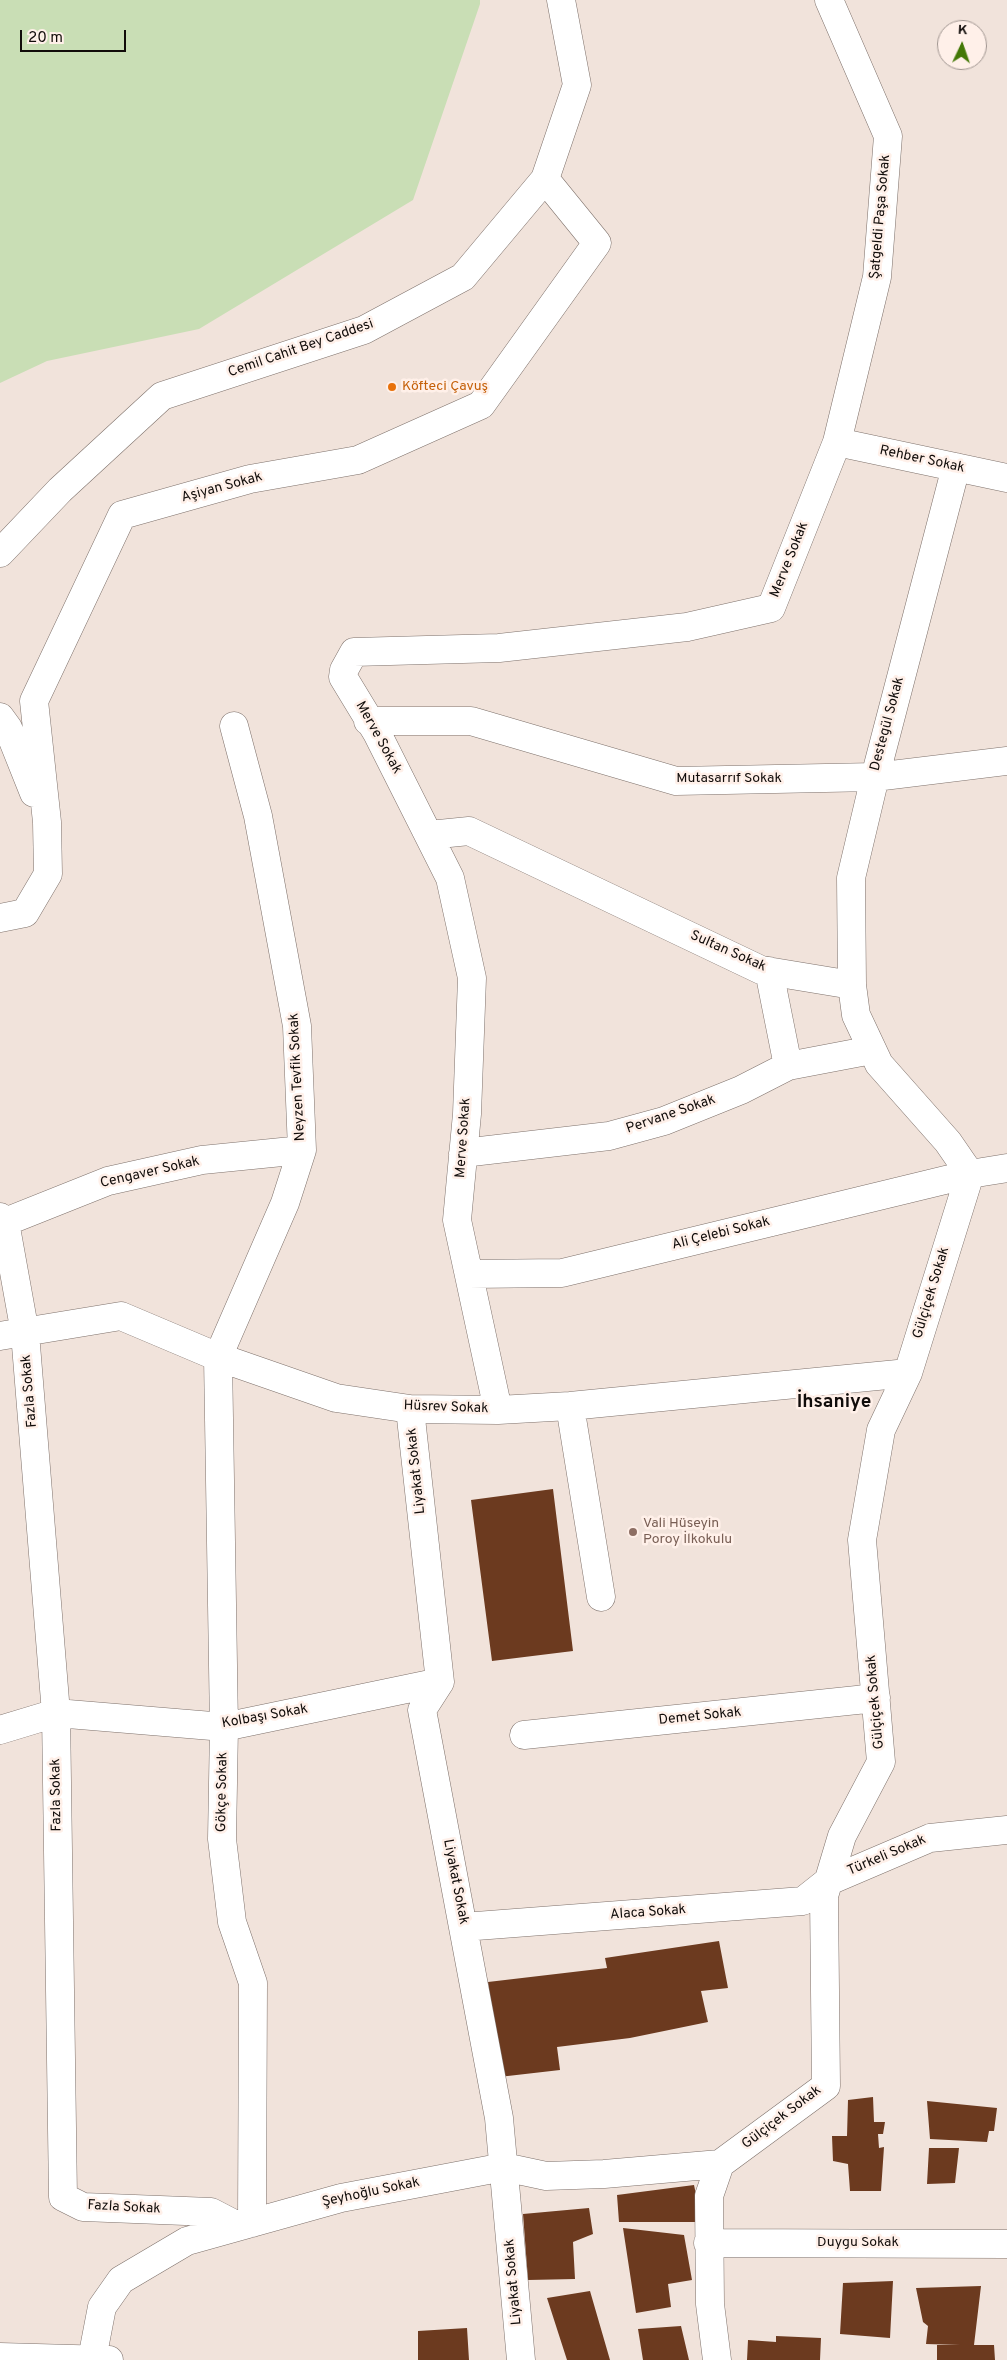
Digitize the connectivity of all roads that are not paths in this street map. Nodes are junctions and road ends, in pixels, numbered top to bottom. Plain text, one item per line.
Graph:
1 (561, 0) edge
2 (828, 0) edge
3 (545, 180) junction
4 (837, 442) junction
5 (956, 467) junction
6 (1007, 478) edge
7 (0, 553) edge
8 (0, 717) edge
9 (368, 720) junction
10 (234, 726) dead end
11 (1007, 761) edge
12 (874, 777) junction
13 (47, 822) junction
14 (429, 835) junction
15 (0, 918) edge
16 (770, 971) junction
17 (852, 985) junction
18 (872, 1050) junction
19 (788, 1066) junction
20 (302, 1150) junction
21 (463, 1154) junction
22 (1007, 1168) edge
23 (970, 1174) junction
24 (2, 1219) edge
25 (469, 1274) junction
26 (13, 1334) edge
27 (218, 1357) junction
28 (908, 1373) junction
29 (570, 1406) junction
30 (410, 1409) junction
31 (498, 1410) junction
32 (601, 1597) dead end
33 (440, 1682) junction
34 (876, 1698) junction
35 (56, 1713) junction
36 (224, 1727) junction
37 (0, 1730) edge
38 (524, 1735) dead end
39 (1007, 1830) edge
40 (827, 1882) junction
41 (463, 1927) junction
42 (720, 2164) junction
43 (504, 2167) junction
44 (245, 2225) junction
45 (708, 2243) junction
46 (1007, 2244) edge
47 (0, 2357) edge
48 (101, 2359) edge
49 (521, 2360) edge
50 (717, 2360) edge

1 - 3 street, Cemil Cahit Bey Caddesi
2 - 4 street, Şatgeldi Paşa Sokak
3 - 7 street, Cemil Cahit Bey Caddesi
3 - 13 street, Aşiyan Sokak
4 - 5 street, Rehber Sokak
4 - 9 street, Merve Sokak
5 - 6 street, Rehber Sokak
5 - 12 street, Destegül Sokak
8 - 13 street
9 - 12 street, Mutasarrıf Sokak
9 - 14 street, Merve Sokak
10 - 20 street, Neyzen Tevfik Sokak
11 - 12 street, Mutasarrıf Sokak
12 - 17 street, Destegül Sokak
13 - 15 street, Aşiyan Sokak
14 - 16 street, Sultan Sokak
14 - 21 street, Merve Sokak
16 - 17 street, Sultan Sokak
16 - 19 street
17 - 18 street
18 - 19 street, Pervane Sokak
18 - 23 street
19 - 21 street, Pervane Sokak
20 - 24 street, Cengaver Sokak
20 - 27 street, Neyzen Tevfik Sokak
21 - 25 street, Merve Sokak
22 - 23 street, Ali Çelebi Sokak
23 - 25 street, Ali Çelebi Sokak
23 - 28 street, Gülçiçek Sokak
24 - 26 street, Fazla Sokak
25 - 31 street, Merve Sokak
26 - 27 street, Hüsrev Sokak
26 - 35 street, Fazla Sokak
27 - 30 street, Hüsrev Sokak
27 - 36 street, Gökçe Sokak
28 - 29 street, Hüsrev Sokak
28 - 34 street, Gülçiçek Sokak
29 - 31 street, Hüsrev Sokak
29 - 32 street
30 - 31 street, Hüsrev Sokak
30 - 33 street, Liyakat Sokak
33 - 36 street, Kolbaşı Sokak
33 - 41 street, Liyakat Sokak
34 - 38 street, Demet Sokak
34 - 40 street, Gülçiçek Sokak
35 - 36 street, Kolbaşı Sokak
35 - 37 street, Kolbaşı Sokak
35 - 44 street, Fazla Sokak
36 - 44 street, Gökçe Sokak
39 - 40 street, Türkeli Sokak
40 - 41 street, Alaca Sokak
40 - 42 street, Gülçiçek Sokak
41 - 43 street, Liyakat Sokak
42 - 43 street, Şeyhoğlu Sokak
42 - 45 street
43 - 44 street, Şeyhoğlu Sokak
43 - 49 street, Liyakat Sokak
44 - 48 street, Şeyhoğlu Sokak
45 - 46 street, Duygu Sokak
45 - 50 street
47 - 48 street

